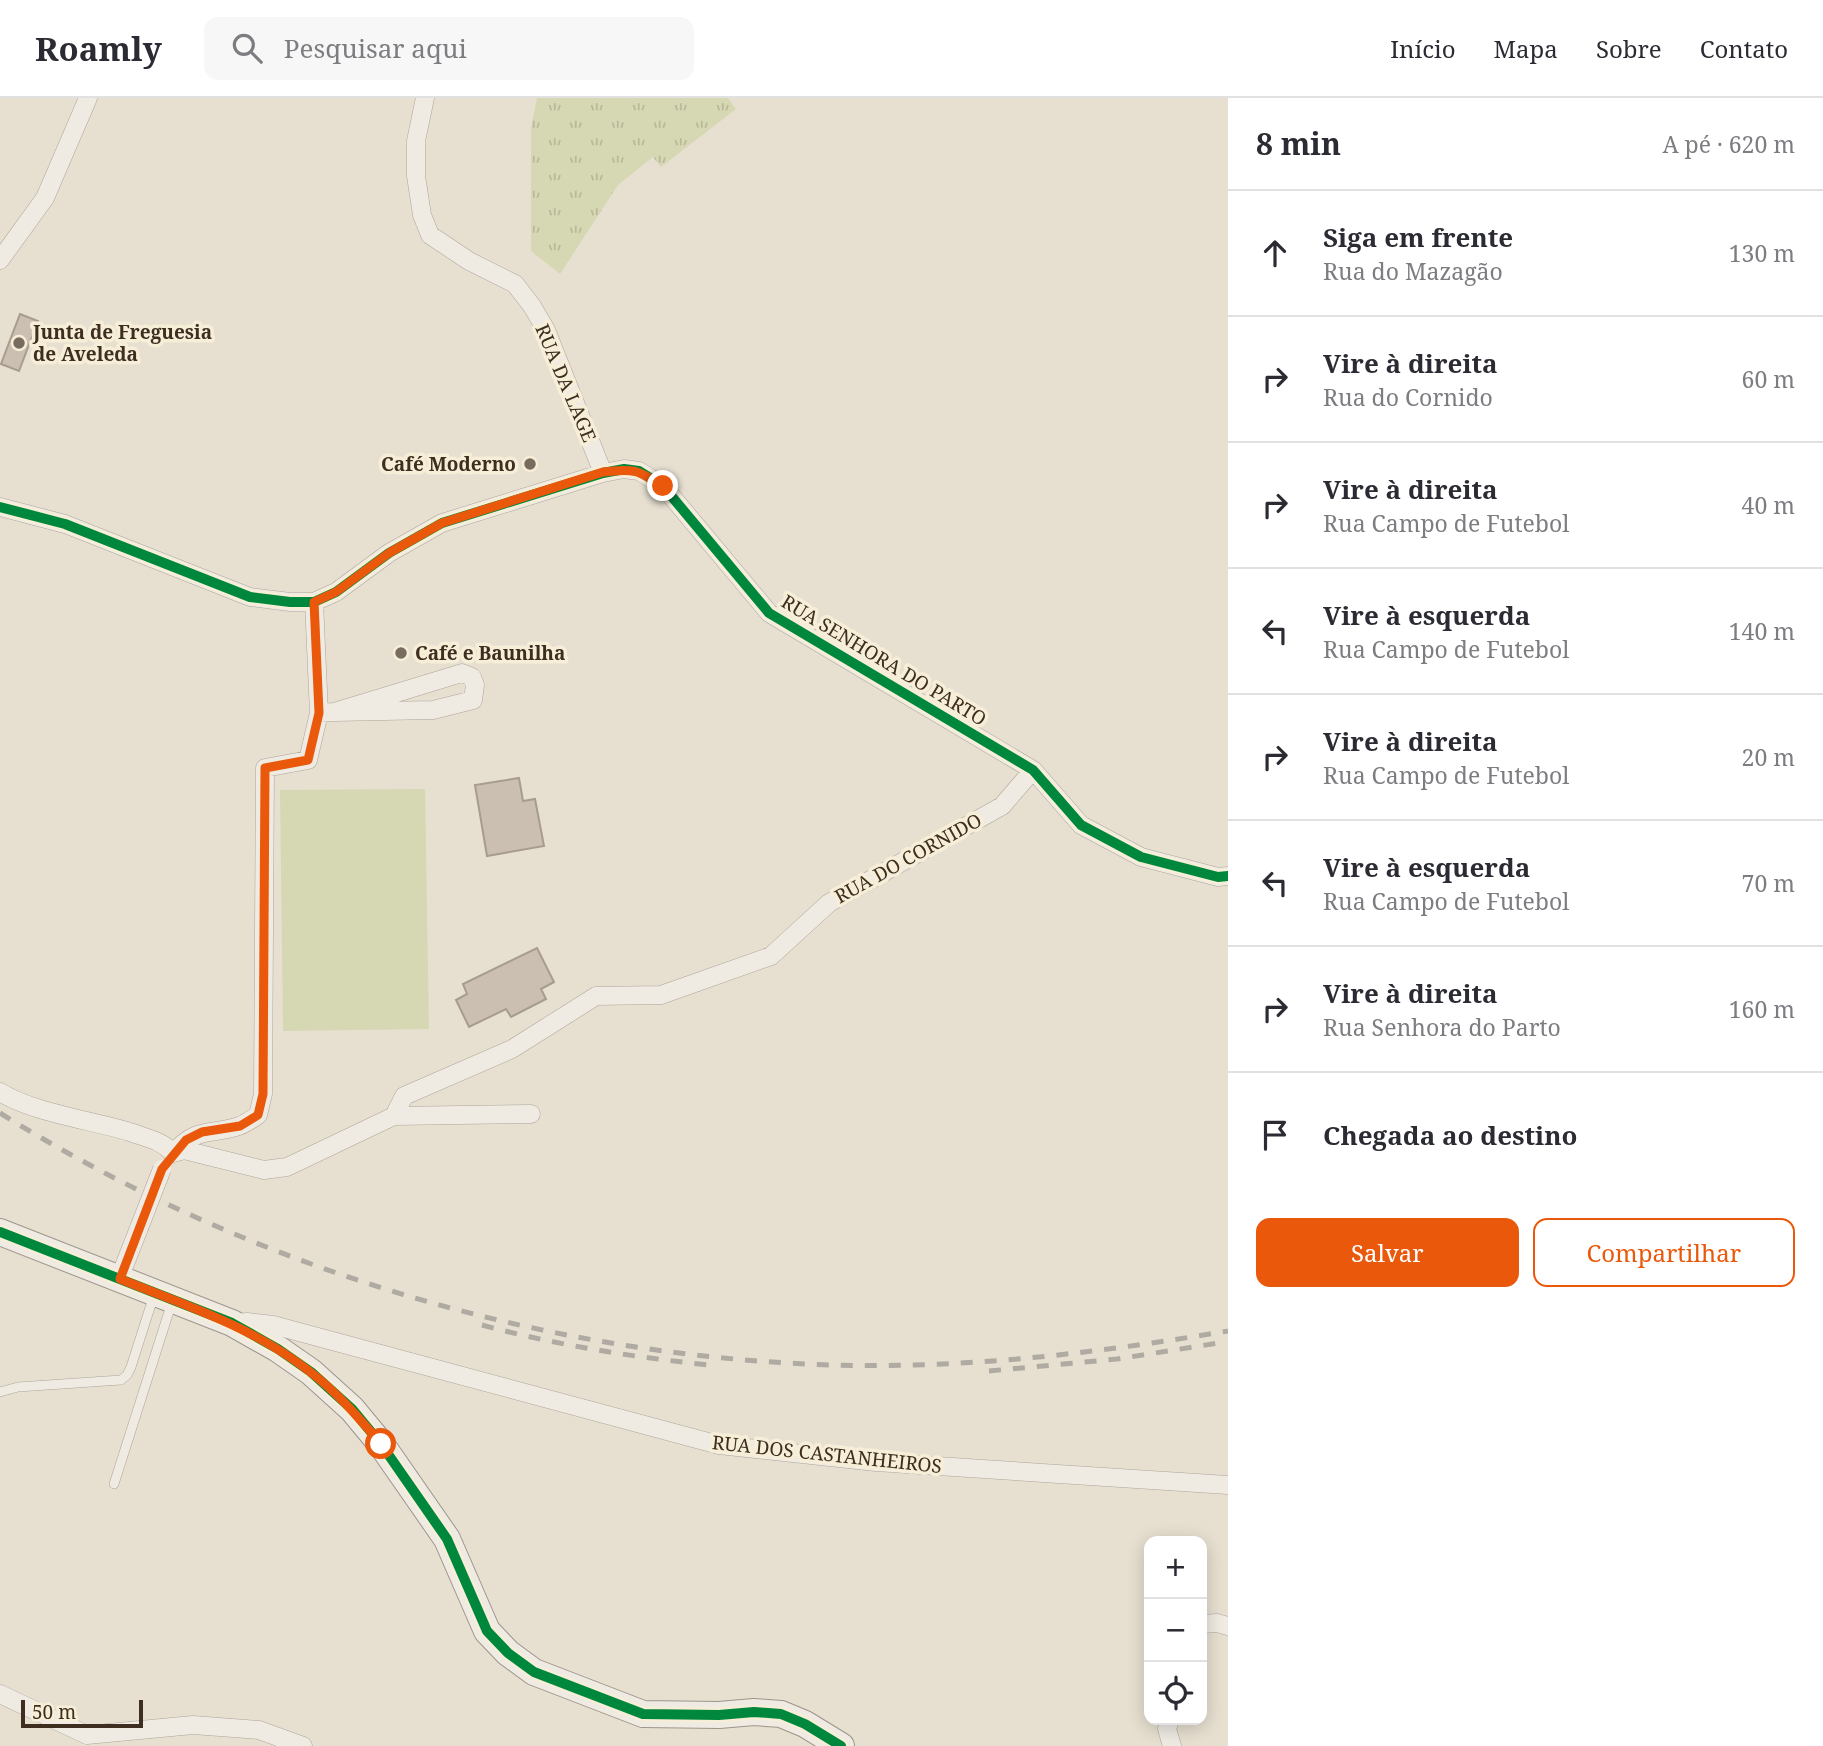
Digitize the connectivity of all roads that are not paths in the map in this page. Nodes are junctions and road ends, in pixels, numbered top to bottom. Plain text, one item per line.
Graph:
1 (89, 98) edge
2 (425, 98) edge
3 (0, 260) edge
4 (603, 472) junction
5 (0, 507) edge
6 (314, 602) junction
7 (326, 713) junction
8 (1033, 770) junction
9 (1228, 876) edge
10 (0, 1092) edge
11 (531, 1114) dead end
12 (394, 1116) junction
13 (173, 1153) junction
14 (0, 1232) edge
15 (120, 1279) junction
16 (163, 1296) junction
17 (232, 1323) junction
18 (0, 1392) edge
19 (114, 1484) dead end
20 (1228, 1485) edge
21 (1207, 1624) edge
22 (1228, 1626) edge
23 (0, 1694) edge
24 (1168, 1725) edge
25 (303, 1746) edge
26 (841, 1746) edge
27 (1172, 1746) edge

1 - 3 street
2 - 4 street, RUA DA LAGE
4 - 6 street, RUA SENHORA DO PARTO
4 - 8 street, RUA SENHORA DO PARTO
5 - 6 street
6 - 7 street
7 - 7 street
7 - 13 street
8 - 9 street, RUA SENHORA DO PARTO
8 - 12 street, RUA DO CORNIDO
10 - 13 street, RUA DO CORNIDO
11 - 12 street
12 - 13 street, RUA DO CORNIDO
13 - 15 street, bridge
14 - 15 street
15 - 16 street
16 - 17 street
16 - 18 lane
16 - 19 lane
17 - 20 street, RUA DOS CASTANHEIROS
17 - 26 street
21 - 22 street
23 - 25 street
24 - 27 street

